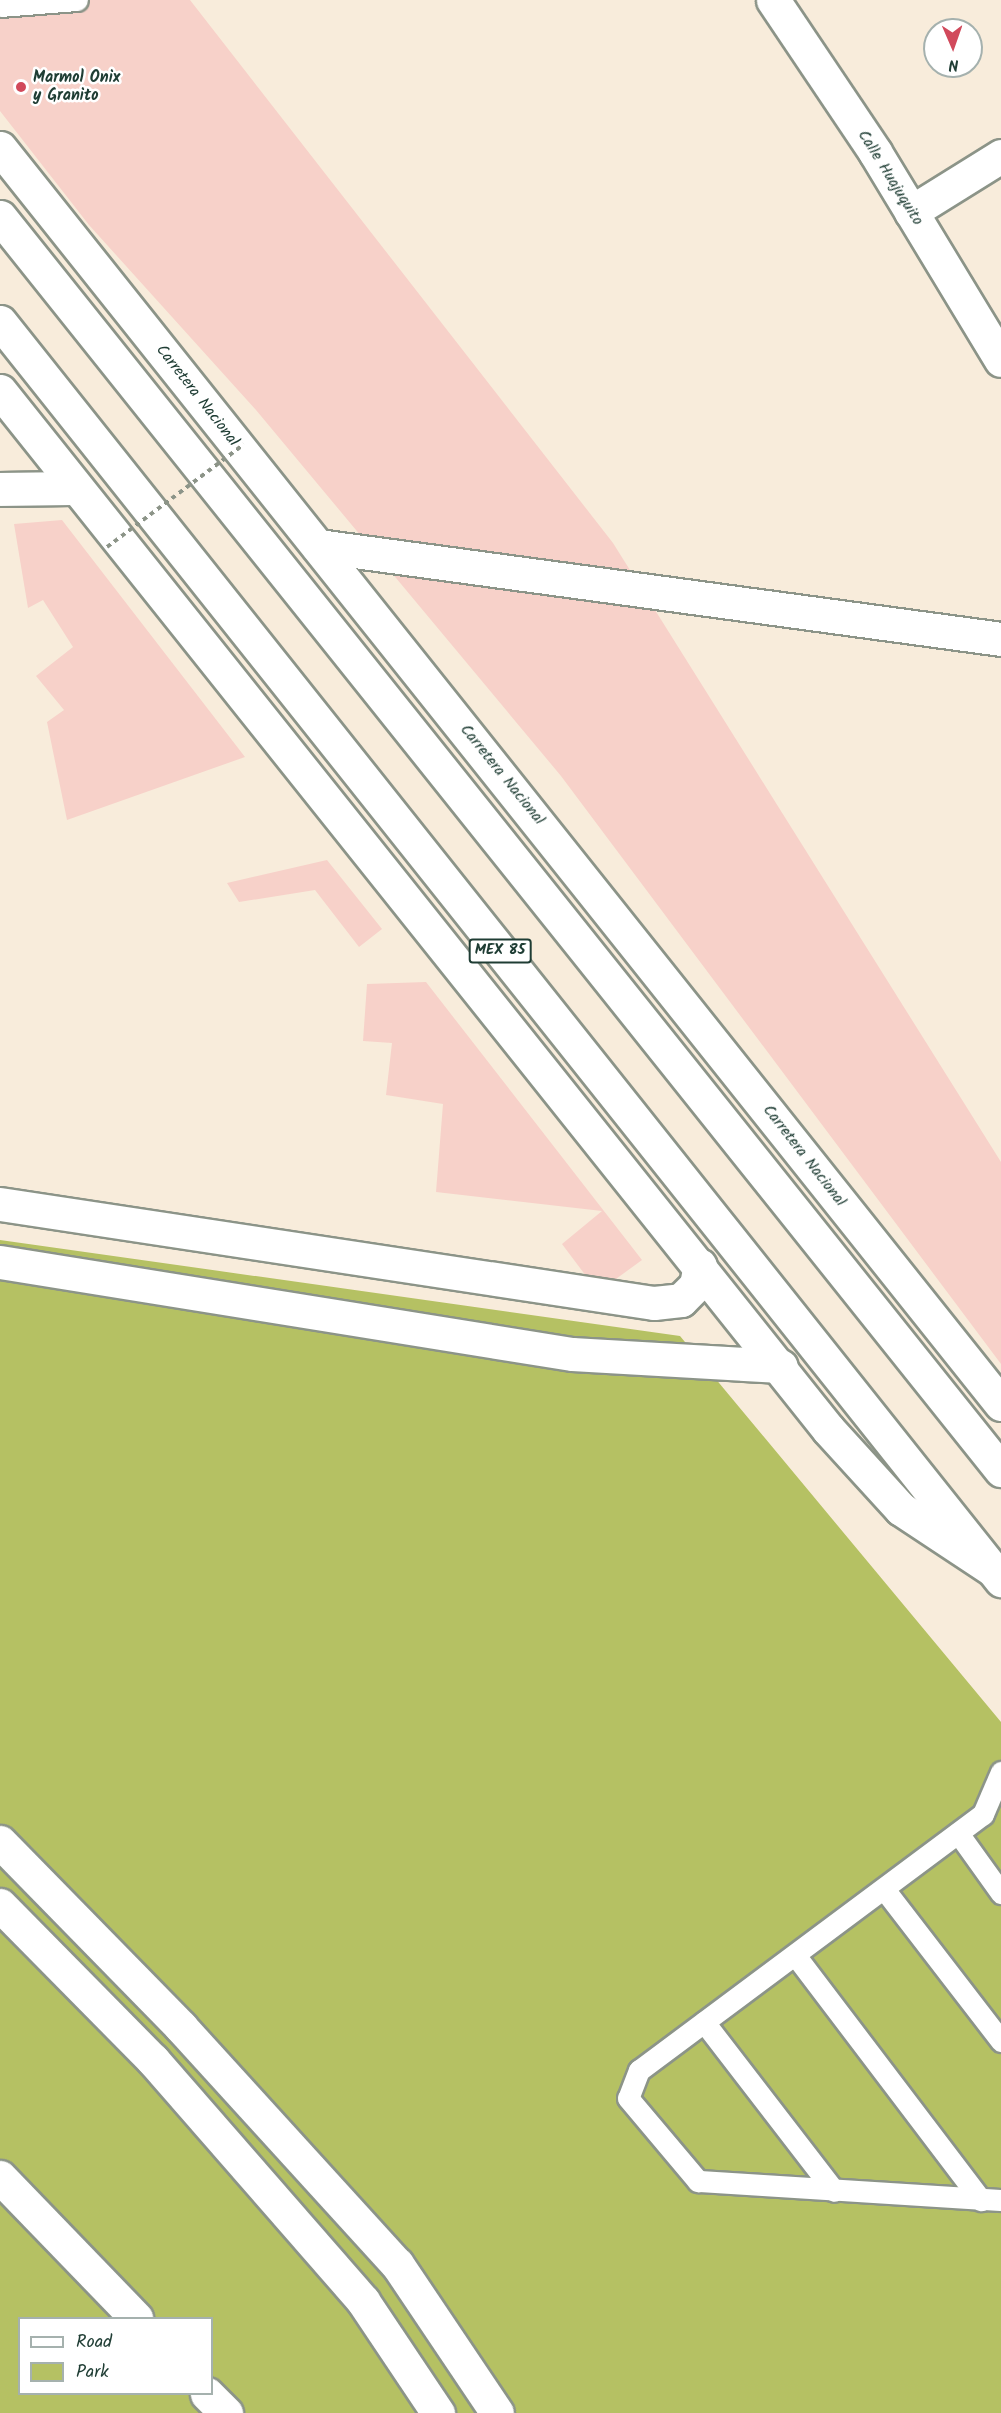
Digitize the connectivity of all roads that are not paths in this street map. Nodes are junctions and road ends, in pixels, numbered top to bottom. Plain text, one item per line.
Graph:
1 (77, 0) edge
2 (773, 0) edge
3 (0, 6) edge
4 (0, 148) edge
5 (1001, 156) edge
6 (911, 212) junction
7 (0, 217) edge
8 (0, 322) edge
9 (1001, 360) edge
10 (0, 391) edge
11 (75, 488) junction
12 (0, 489) edge
13 (318, 546) junction
14 (1001, 639) edge
15 (0, 1204) edge
16 (0, 1262) edge
17 (700, 1265) junction
18 (781, 1366) junction
19 (1001, 1404) edge
20 (1001, 1470) edge
21 (997, 1575) edge
22 (1001, 1772) edge
23 (958, 1833) junction
24 (0, 1842) edge
25 (884, 1889) junction
26 (1001, 1893) edge
27 (0, 1905) edge
28 (795, 1955) junction
29 (704, 2022) junction
30 (999, 2034) edge
31 (0, 2177) edge
32 (834, 2191) junction
33 (991, 2200) edge
34 (134, 2317) edge
35 (208, 2395) edge
36 (226, 2413) edge
37 (438, 2413) edge
38 (497, 2413) edge

1 - 3 lane
2 - 6 main road, Calle Huajuquito
4 - 13 main road, Carretera Nacional
5 - 6 main road
6 - 9 main road, Calle Huajuquito
7 - 20 main road
8 - 21 main road, MEX 85
10 - 11 main road, MEX 85
11 - 12 main road
11 - 17 main road, MEX 85
13 - 14 main road
13 - 19 main road, Carretera Nacional
15 - 17 main road
16 - 18 main road
17 - 18 main road, MEX 85
18 - 21 main road, MEX 85
22 - 23 lane
23 - 25 lane
23 - 26 lane
24 - 38 main road
25 - 28 lane
25 - 30 lane
27 - 37 main road
28 - 29 lane
28 - 33 lane
29 - 32 lane
29 - 32 lane
31 - 34 main road
32 - 33 lane
35 - 36 main road

